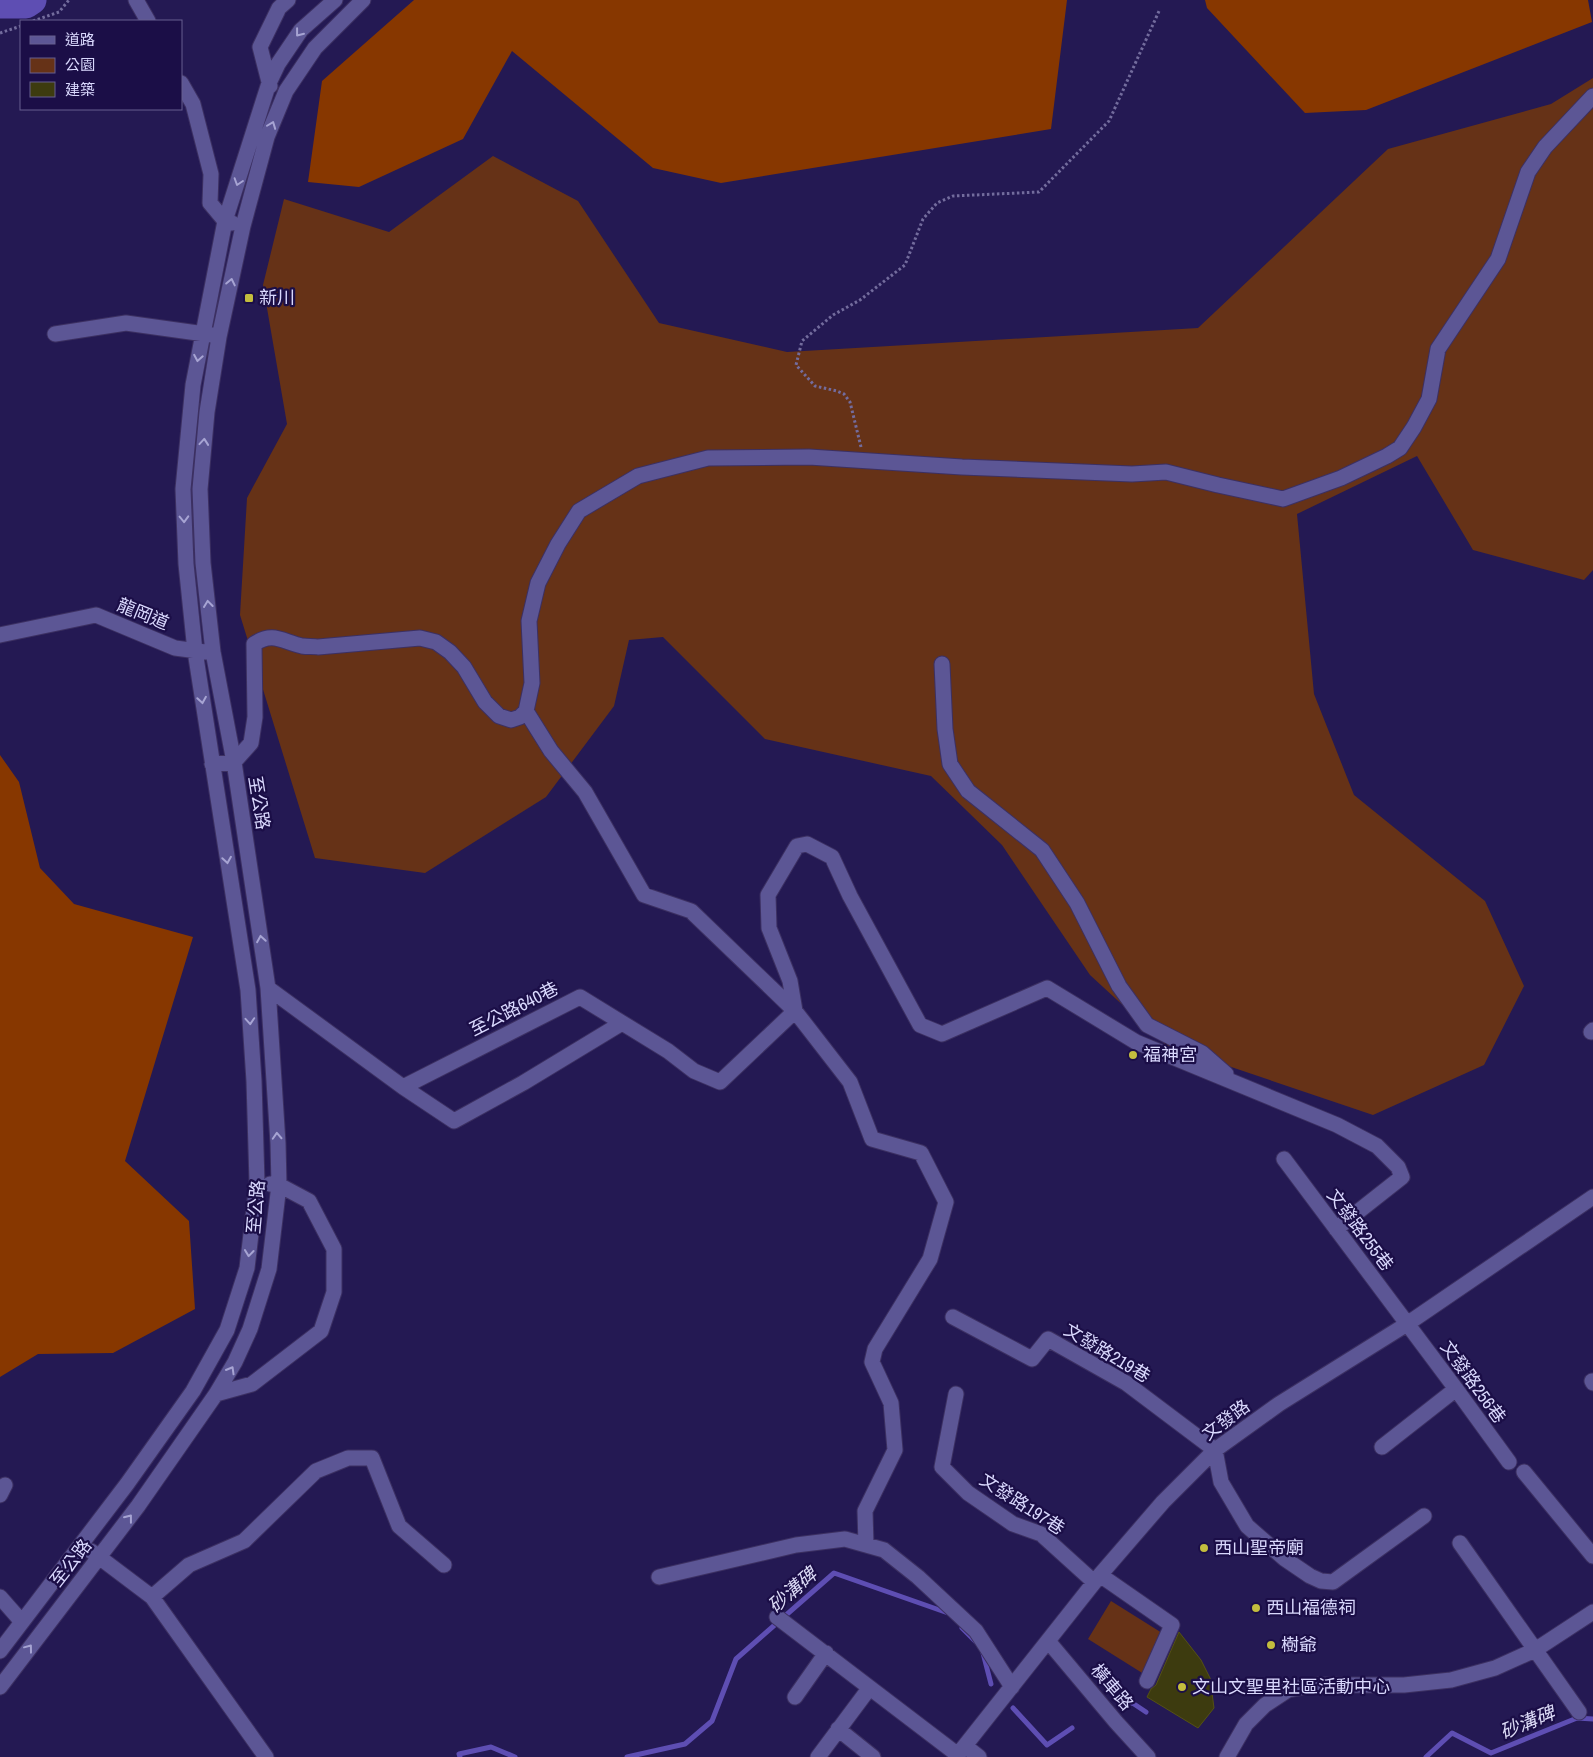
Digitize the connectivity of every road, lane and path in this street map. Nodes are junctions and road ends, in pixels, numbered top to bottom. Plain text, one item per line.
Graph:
1 (70, 0) edge
2 (136, 0) edge
3 (288, 0) edge
4 (335, 0) edge
5 (363, 0) edge
6 (1160, 9) dead end
7 (37, 20) edge
8 (147, 20) edge
9 (20, 26) edge
10 (0, 33) edge
11 (269, 84) junction
12 (182, 85) edge
13 (1593, 96) edge
14 (279, 106) junction
15 (225, 221) junction
16 (243, 226) junction
17 (203, 333) junction
18 (55, 334) dead end
19 (219, 337) junction
20 (862, 460) junction
21 (0, 635) edge
22 (195, 651) junction
23 (213, 652) junction
24 (942, 664) dead end
25 (526, 711) junction
26 (234, 762) junction
27 (212, 764) junction
28 (268, 988) junction
29 (248, 990) junction
30 (795, 1011) junction
31 (622, 1023) junction
32 (1237, 1083) junction
33 (403, 1087) junction
34 (1284, 1160) dead end
35 (256, 1183) junction
36 (278, 1185) junction
37 (1593, 1197) edge
38 (1336, 1229) junction
39 (953, 1317) dead end
40 (1407, 1324) junction
41 (1456, 1389) junction
42 (216, 1394) junction
43 (956, 1394) dead end
44 (1382, 1447) dead end
45 (1215, 1450) junction
46 (1509, 1462) dead end
47 (1524, 1472) dead end
48 (1424, 1516) dead end
49 (1460, 1543) dead end
50 (82, 1544) junction
51 (866, 1545) junction
52 (1593, 1556) edge
53 (99, 1557) junction
54 (444, 1565) dead end
55 (659, 1577) dead end
56 (1097, 1579) junction
57 (0, 1597) edge
58 (152, 1598) junction
59 (1593, 1612) edge
60 (777, 1617) dead end
61 (22, 1622) junction
62 (1048, 1641) junction
63 (1535, 1650) junction
64 (0, 1651) edge
65 (826, 1653) junction
66 (1147, 1681) dead end
67 (1012, 1686) junction
68 (0, 1687) edge
69 (865, 1694) dead end
70 (795, 1697) dead end
71 (1579, 1712) dead end
72 (838, 1730) junction
73 (960, 1753) edge
74 (266, 1757) edge
75 (818, 1757) edge
76 (873, 1757) edge
77 (979, 1757) edge
78 (1148, 1757) edge
79 (1226, 1757) edge

1 - 7 path
2 - 8 street
3 - 11 street
4 -> 11 street, 至公路
5 - 14 street, 至公路
6 - 20 path
9 - 10 path
11 - 14 street
11 -> 15 street, 至公路
12 - 15 street
13 - 20 street
16 -> 14 street, 至公路
15 - 16 street
15 - 17 street, 至公路
19 -> 16 street, 至公路
17 - 18 street
17 - 19 street
17 -> 22 street, 至公路
23 -> 19 street, 至公路
20 - 25 street
21 - 22 street, 龍岡道
22 - 23 street, 龍岡道
22 -> 27 street, 至公路
23 - 26 street, 至公路
24 - 32 street
25 - 26 street
25 - 30 street
26 - 27 street
28 -> 26 street, 至公路
27 -> 29 street, 至公路
28 - 29 street
28 - 33 street
36 -> 28 street, 至公路
29 -> 35 street, 至公路
30 - 31 street, 至公路640巷
30 - 32 street
30 - 51 street
31 - 33 street, 至公路640巷
31 - 33 street
32 - 38 street
34 - 38 street, 文發路255巷
35 - 36 street
35 -> 50 street, 至公路
42 -> 36 street, 至公路
36 - 42 street
37 - 40 street, 文發路
38 - 40 street, 文發路255巷
39 - 45 street, 文發路219巷
40 - 41 street, 文發路256巷
40 - 45 street, 文發路
41 - 44 street
41 - 46 street, 文發路256巷
53 -> 42 street, 至公路
43 - 56 street, 文發路197巷
45 - 48 street
45 - 56 street, 文發路
47 - 52 street
49 - 63 street
50 - 53 street
50 - 61 street, 至公路
51 - 55 street
51 - 67 street
53 - 58 street
68 -> 53 street, 至公路
54 - 58 street
56 - 62 street, 文發路
56 - 66 street
57 - 61 street
58 - 74 street
59 - 63 street
60 - 65 street
61 - 64 street, 至公路
62 - 67 street, 文發路
62 - 78 street, 橫車路
63 - 71 street
63 - 79 street
65 - 70 street
65 - 73 street
67 - 73 street, 文發路
69 - 72 street
72 - 75 street
72 - 76 street
73 - 77 street

